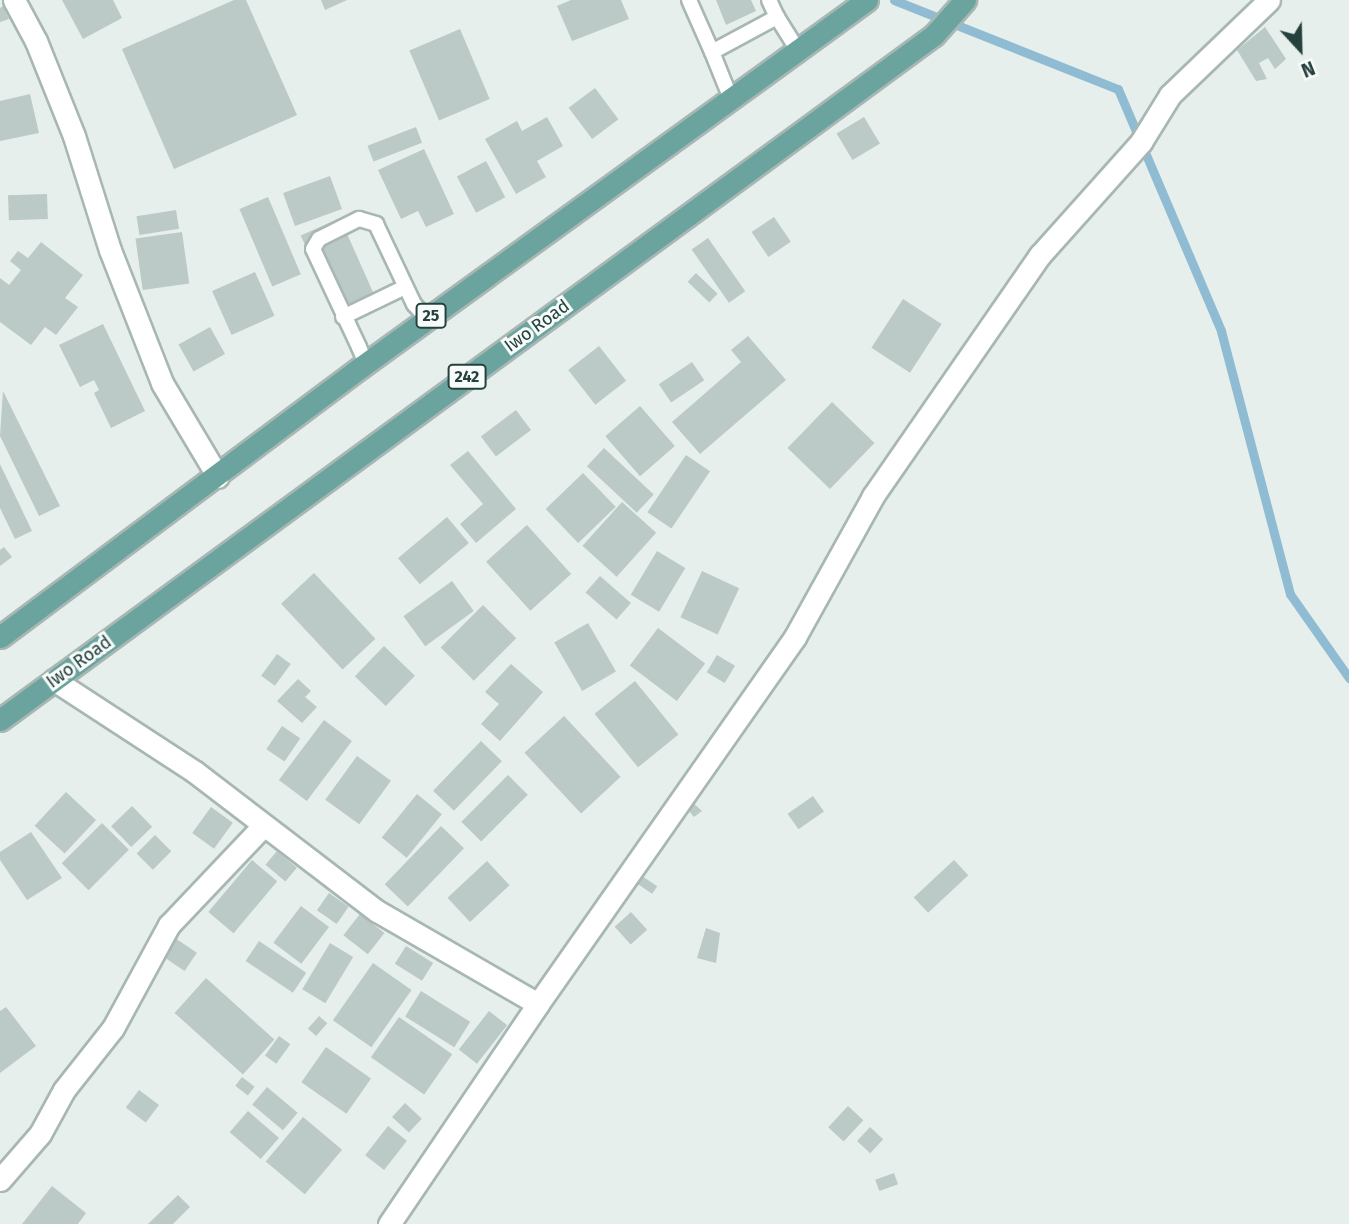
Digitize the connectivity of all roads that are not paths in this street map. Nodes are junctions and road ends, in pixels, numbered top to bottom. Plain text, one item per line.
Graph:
1 (14, 0) edge
2 (689, 0) edge
3 (769, 0) edge
4 (867, 0) edge
5 (965, 0) edge
6 (1269, 0) edge
7 (777, 17) junction
8 (798, 50) junction
9 (712, 51) junction
10 (730, 99) junction
11 (405, 287) junction
12 (344, 317) junction
13 (427, 319) junction
14 (361, 367) junction
15 (218, 477) junction
16 (0, 637) edge
17 (54, 680) junction
18 (0, 720) edge
19 (263, 825) junction
20 (538, 1004) junction
21 (0, 1180) edge
22 (389, 1224) edge

1 - 15 street
2 - 9 lane
3 - 7 lane
4 - 8 main road, 25
5 - 17 main road, Iwo Road / 242
6 - 20 street
7 - 8 lane
7 - 9 lane
8 - 10 main road, 25
9 - 10 lane
10 - 13 main road, 25
11 - 12 lane
11 - 12 lane
11 - 13 lane
12 - 14 lane
13 - 14 main road, 25
14 - 15 main road, 25
15 - 16 main road, 25
17 - 18 main road, Iwo Road / 242
17 - 19 street
19 - 20 street
19 - 21 street
20 - 22 street

